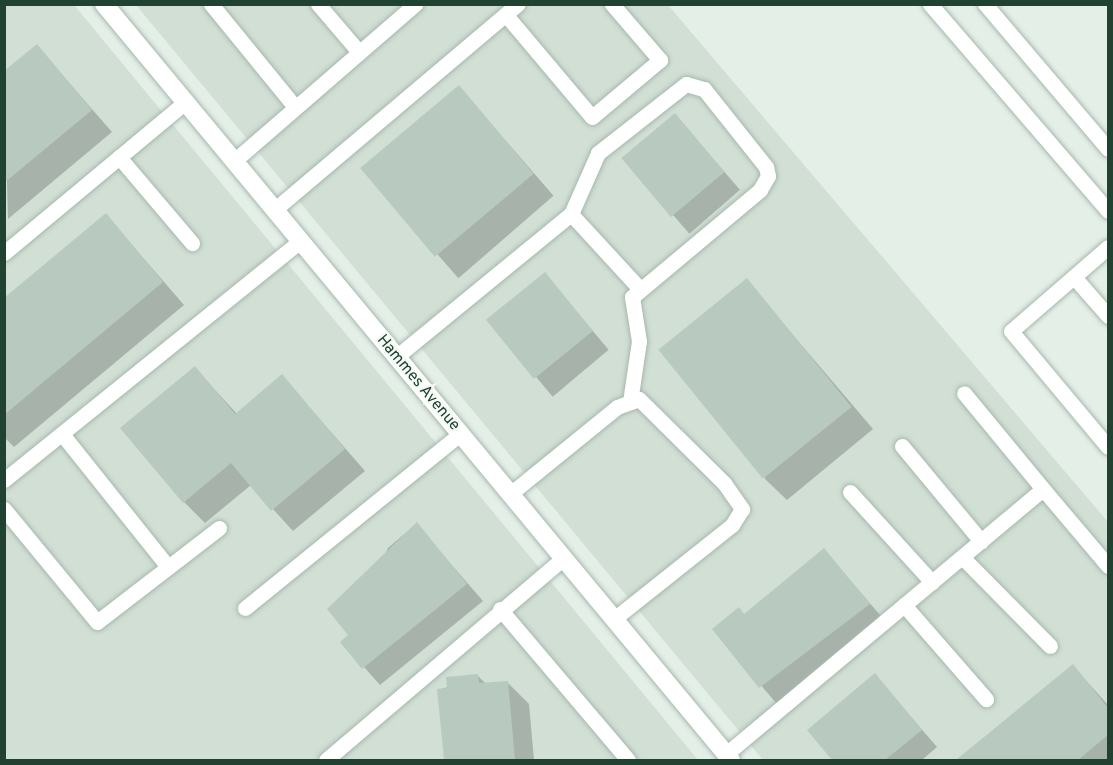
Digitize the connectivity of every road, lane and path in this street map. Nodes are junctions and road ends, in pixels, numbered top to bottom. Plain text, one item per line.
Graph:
1 (104, 4) edge
2 (211, 4) edge
3 (318, 4) edge
4 (415, 4) edge
5 (518, 4) edge
6 (612, 4) edge
7 (986, 4) edge
8 (935, 6) edge
9 (506, 15) junction
10 (360, 52) junction
11 (185, 102) junction
12 (296, 107) junction
13 (1108, 148) edge
14 (119, 157) junction
15 (234, 161) junction
16 (274, 210) junction
17 (1108, 211) edge
18 (571, 214) junction
19 (300, 241) junction
20 (192, 243) dead end
21 (1108, 247) edge
22 (4, 253) edge
23 (1074, 276) junction
24 (639, 288) junction
25 (1108, 316) edge
26 (396, 357) junction
27 (964, 393) dead end
28 (630, 402) junction
29 (62, 434) junction
30 (460, 434) junction
31 (903, 446) dead end
32 (1108, 447) edge
33 (4, 480) edge
34 (1043, 489) junction
35 (850, 492) dead end
36 (510, 494) junction
37 (4, 509) edge
38 (219, 528) dead end
39 (981, 541) junction
40 (962, 557) junction
41 (563, 558) junction
42 (1108, 566) edge
43 (168, 567) junction
44 (932, 582) junction
45 (904, 605) junction
46 (245, 608) dead end
47 (500, 609) junction
48 (614, 619) junction
49 (1050, 646) dead end
50 (987, 699) dead end
51 (729, 757) edge
52 (326, 760) edge
53 (628, 760) edge

1 - 11 street, Hammes Avenue
2 - 12 lane
3 - 10 lane
4 - 10 lane
5 - 9 lane
6 - 9 lane
7 - 13 lane
8 - 17 lane
9 - 16 lane
10 - 12 lane
11 - 14 lane
11 - 15 street, Hammes Avenue
12 - 15 lane
14 - 20 lane
14 - 22 lane
15 - 16 street, Hammes Avenue
16 - 19 street, Hammes Avenue
18 - 24 lane
18 - 24 lane
18 - 26 lane
19 - 26 street, Hammes Avenue
19 - 29 lane
21 - 23 lane
23 - 25 lane
23 - 32 lane
24 - 28 lane
26 - 30 street, Hammes Avenue
27 - 34 lane
28 - 36 lane
28 - 48 lane
29 - 33 lane
29 - 43 lane
30 - 36 street, Hammes Avenue
30 - 46 lane
31 - 39 lane
34 - 39 lane
34 - 42 lane
35 - 44 lane
36 - 41 street, Hammes Avenue
37 - 43 lane
38 - 43 lane
39 - 40 lane
40 - 44 lane
40 - 49 lane
41 - 47 lane
41 - 48 street, Hammes Avenue
44 - 45 lane
45 - 50 lane
45 - 51 lane
47 - 52 lane
47 - 53 lane
48 - 51 street, Hammes Avenue

